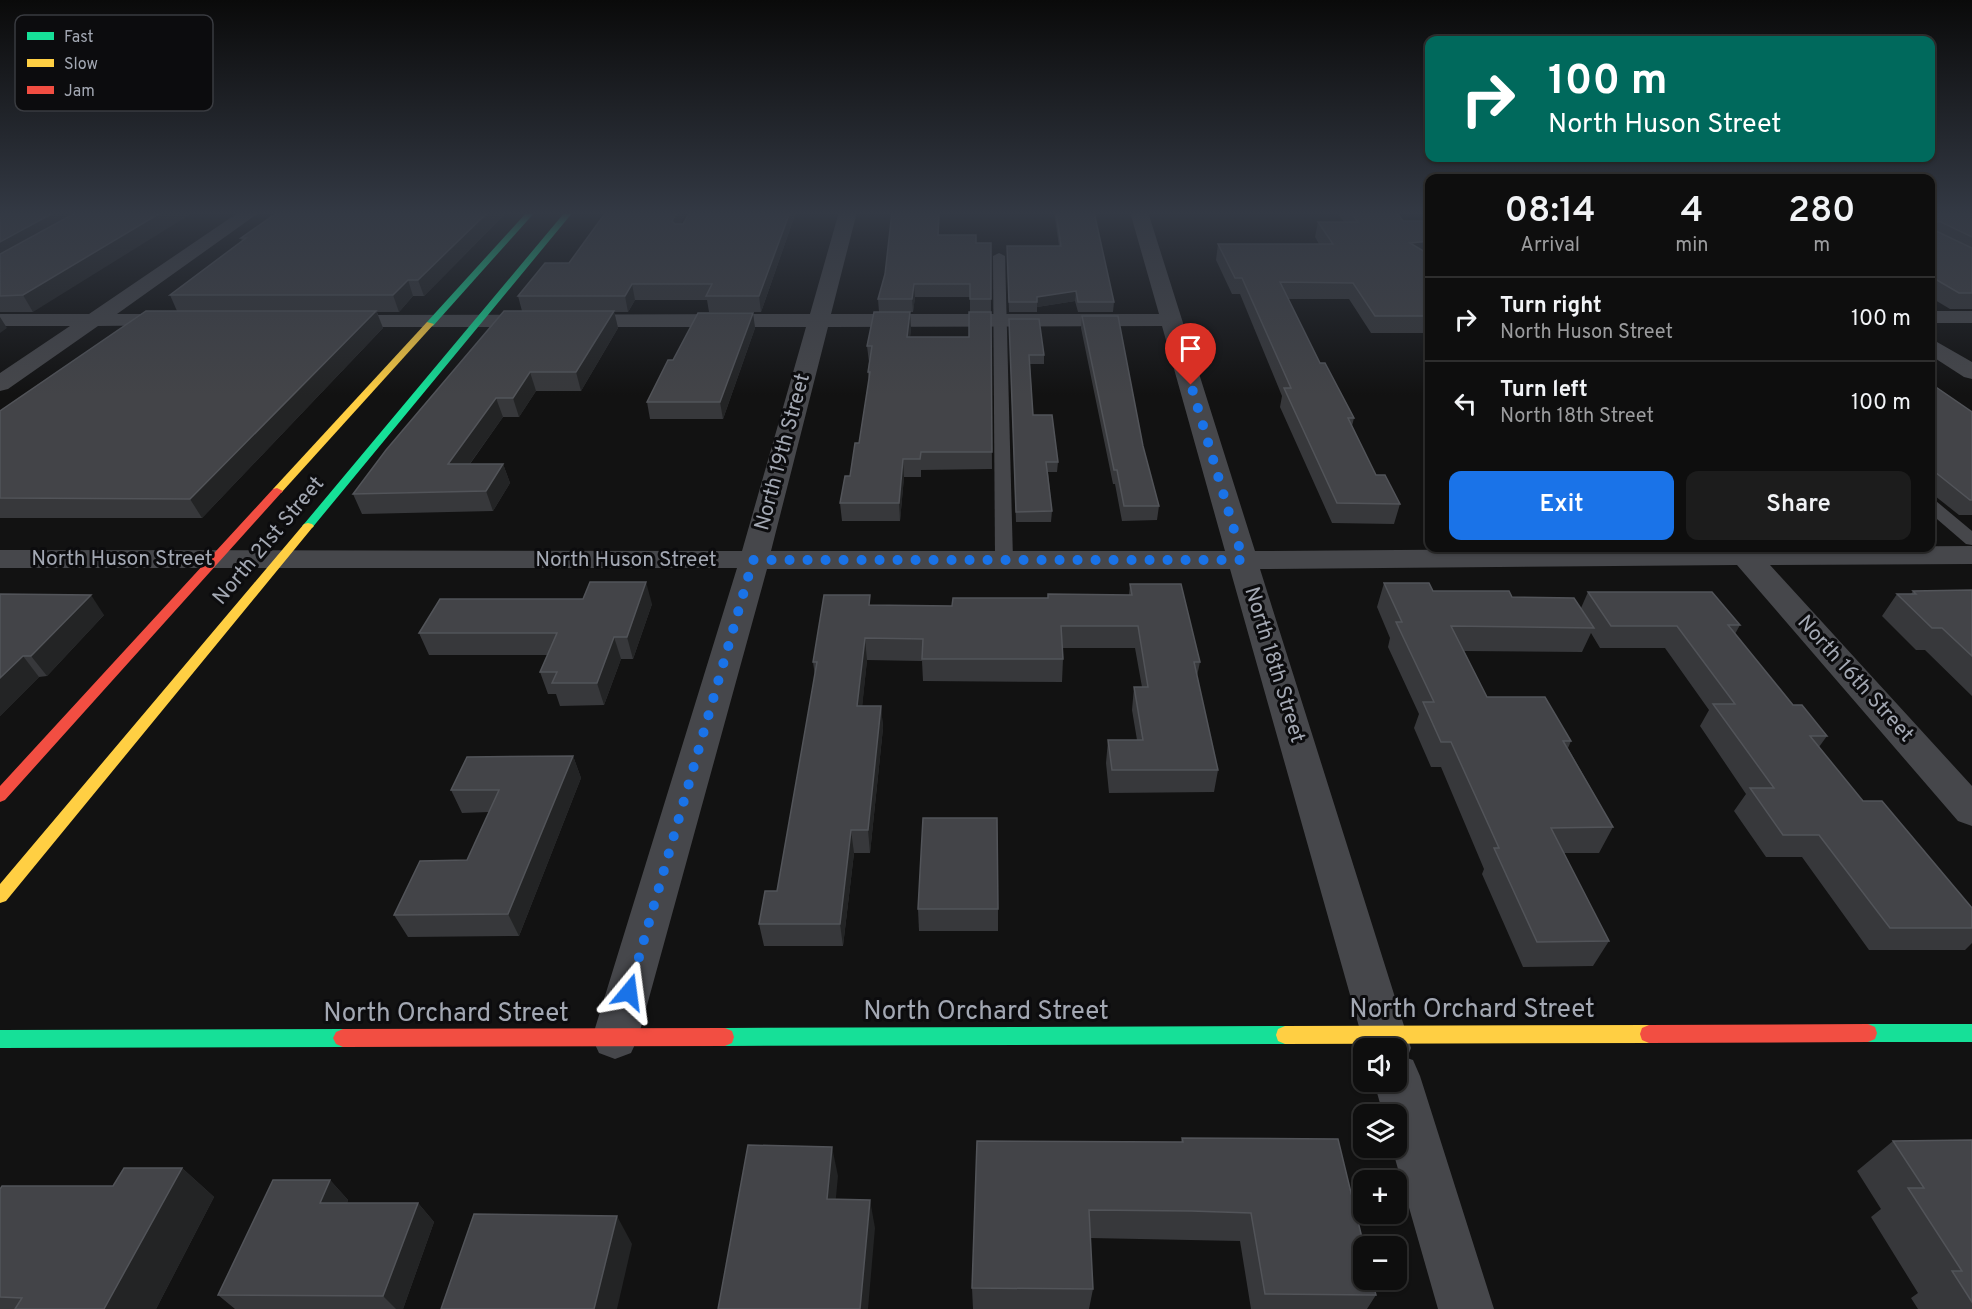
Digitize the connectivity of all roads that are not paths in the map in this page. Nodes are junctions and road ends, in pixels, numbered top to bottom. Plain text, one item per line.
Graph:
1 (162, 273) edge
2 (475, 273) edge
3 (517, 273) edge
4 (831, 273) edge
5 (999, 273) edge
6 (1157, 273) edge
7 (1935, 317) edge
8 (1972, 317) edge
9 (0, 320) edge
10 (93, 320) junction
11 (818, 320) junction
12 (1000, 320) junction
13 (1171, 320) junction
14 (198, 321) edge
15 (314, 321) edge
16 (431, 321) junction
17 (477, 321) junction
18 (1935, 348) edge
19 (1972, 372) edge
20 (0, 384) edge
21 (1935, 508) edge
22 (1972, 540) edge
23 (1742, 552) edge
24 (1972, 555) edge
25 (215, 559) junction
26 (282, 559) junction
27 (753, 560) junction
28 (1004, 560) junction
29 (1243, 560) junction
30 (3, 561) edge
31 (0, 796) edge
32 (1972, 812) edge
33 (0, 896) edge
34 (1972, 1033) edge
35 (615, 1038) junction
36 (1386, 1038) edge
37 (0, 1039) edge
38 (1353, 1052) edge
39 (1407, 1052) edge
40 (1402, 1092) edge
41 (1466, 1309) edge

1 - 10 street
2 - 16 main road, North 21st Street
3 - 17 main road, North 21st Street
4 - 11 street, North 19th Street
5 - 12 lane
6 - 13 street, North 18th Street
7 - 8 street
9 - 10 street
10 - 14 street
10 - 20 street
11 - 12 street
11 - 17 street
11 - 27 street, North 19th Street
12 - 13 street
12 - 28 lane
13 - 29 street, North 18th Street
15 - 16 street
16 - 17 street
16 - 25 main road, North 21st Street
17 - 26 main road, North 21st Street
18 - 19 street
21 - 22 lane
23 - 24 street, North Huson Street
23 - 29 street, North Huson Street
23 - 32 street, North 16th Street
25 - 26 street, North Huson Street
25 - 30 street, North Huson Street
25 - 31 main road, North 21st Street
26 - 27 street, North Huson Street
26 - 33 main road, North 21st Street
27 - 28 street, North Huson Street
27 - 35 street, North 19th Street
28 - 29 street, North Huson Street
29 - 36 street, North 18th Street
34 - 39 main road, North Orchard Street
35 - 37 main road, North Orchard Street
35 - 38 main road, North Orchard Street
40 - 41 street, North 18th Street

